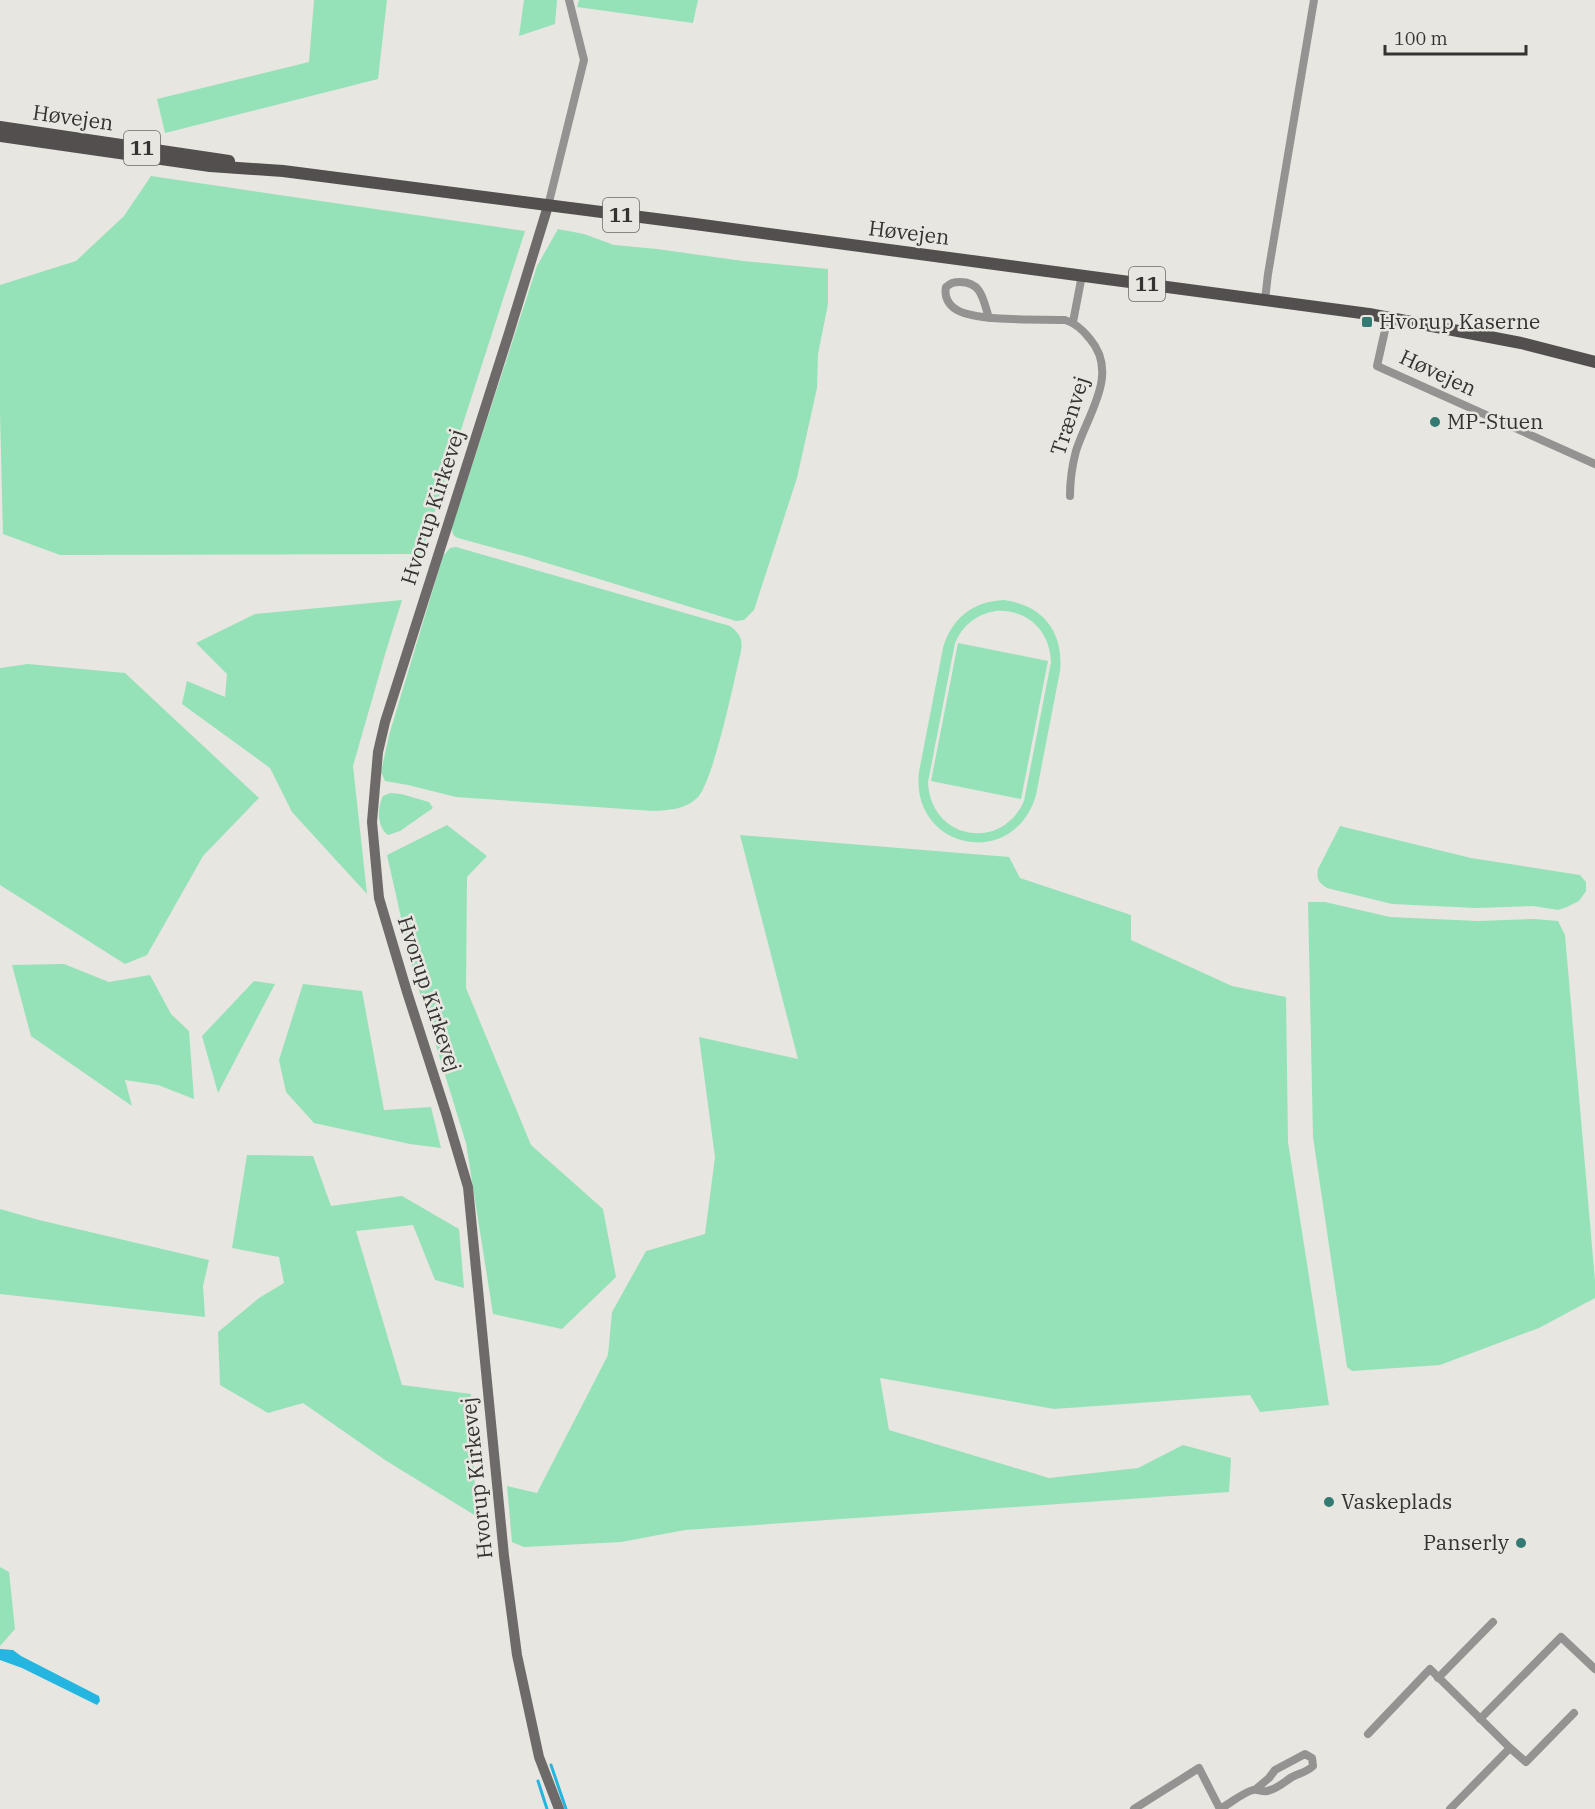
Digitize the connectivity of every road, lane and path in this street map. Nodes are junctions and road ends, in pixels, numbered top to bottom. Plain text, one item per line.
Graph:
1 (569, 0) edge
2 (1314, 0) edge
3 (0, 128) edge
4 (0, 136) edge
5 (283, 171) junction
6 (548, 206) junction
7 (1082, 275) junction
8 (1265, 300) junction
9 (1388, 317) junction
10 (989, 318) junction
11 (1072, 322) junction
12 (1595, 362) edge
13 (1595, 464) edge
14 (1070, 496) dead end
15 (1493, 1622) dead end
16 (1595, 1669) edge
17 (1438, 1678) junction
18 (1574, 1713) dead end
19 (1480, 1719) junction
20 (1368, 1734) dead end
21 (1510, 1748) junction
22 (1256, 1789) junction
23 (559, 1809) edge
24 (1134, 1809) edge
25 (1220, 1809) edge
26 (1450, 1809) edge

1 - 6 street
2 - 8 street
3 - 5 main road, Høvejen / 11
4 - 5 main road, Høvejen / 11
5 - 6 main road, Høvejen / 11
6 - 7 main road, Høvejen / 11
6 - 23 street, Hvorup Kirkevej
7 - 8 main road, Høvejen / 11
7 - 11 street
8 - 9 main road, Høvejen / 11
9 - 12 main road, Høvejen / 11
9 - 13 street, Høvejen
10 - 10 street
10 - 11 street
11 - 14 street, Trænvej
15 - 17 street
16 - 19 street
17 - 19 street
17 - 20 street
18 - 21 street
19 - 21 street
21 - 26 street
22 - 22 street
22 - 25 street
24 - 25 street

